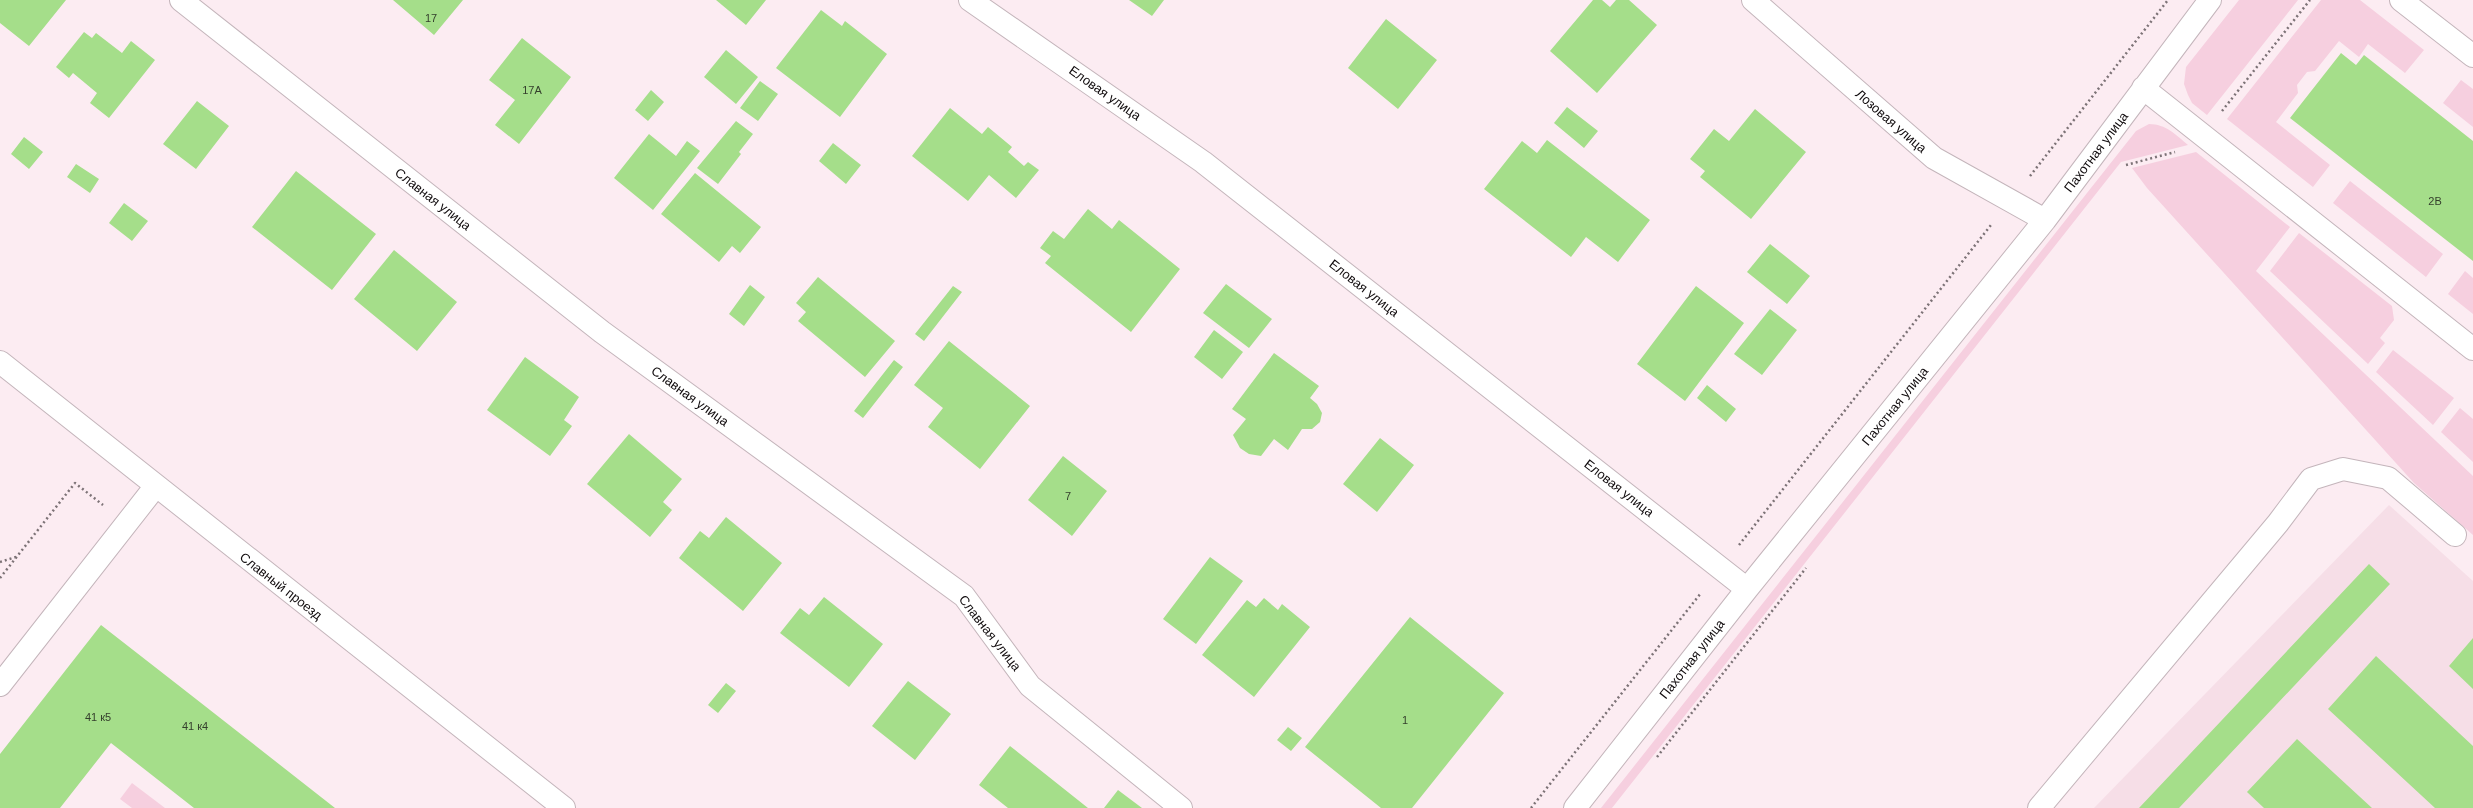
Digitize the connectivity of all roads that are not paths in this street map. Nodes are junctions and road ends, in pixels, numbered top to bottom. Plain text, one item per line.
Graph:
1 (181, 0) edge
2 (970, 0) edge
3 (1753, 0) edge
4 (2210, 0) edge
5 (2401, 0) edge
6 (2473, 56) edge
7 (2143, 88) junction
8 (2045, 220) junction
9 (2473, 348) edge
10 (0, 362) edge
11 (155, 487) junction
12 (2455, 535) dead end
13 (1748, 589) junction
14 (0, 685) edge
15 (564, 808) edge
16 (1181, 808) edge
17 (1575, 808) edge
18 (2039, 808) edge

1 - 16 street, Славная улица
2 - 13 street, Еловая улица
3 - 8 street, Лозовая улица
4 - 7 street, Пахотная улица
5 - 6 street
7 - 8 street, Пахотная улица
7 - 9 street
8 - 13 street, Пахотная улица
10 - 11 street, Славный проезд
11 - 14 street
11 - 15 street, Славный проезд
12 - 18 street
13 - 17 street, Пахотная улица

